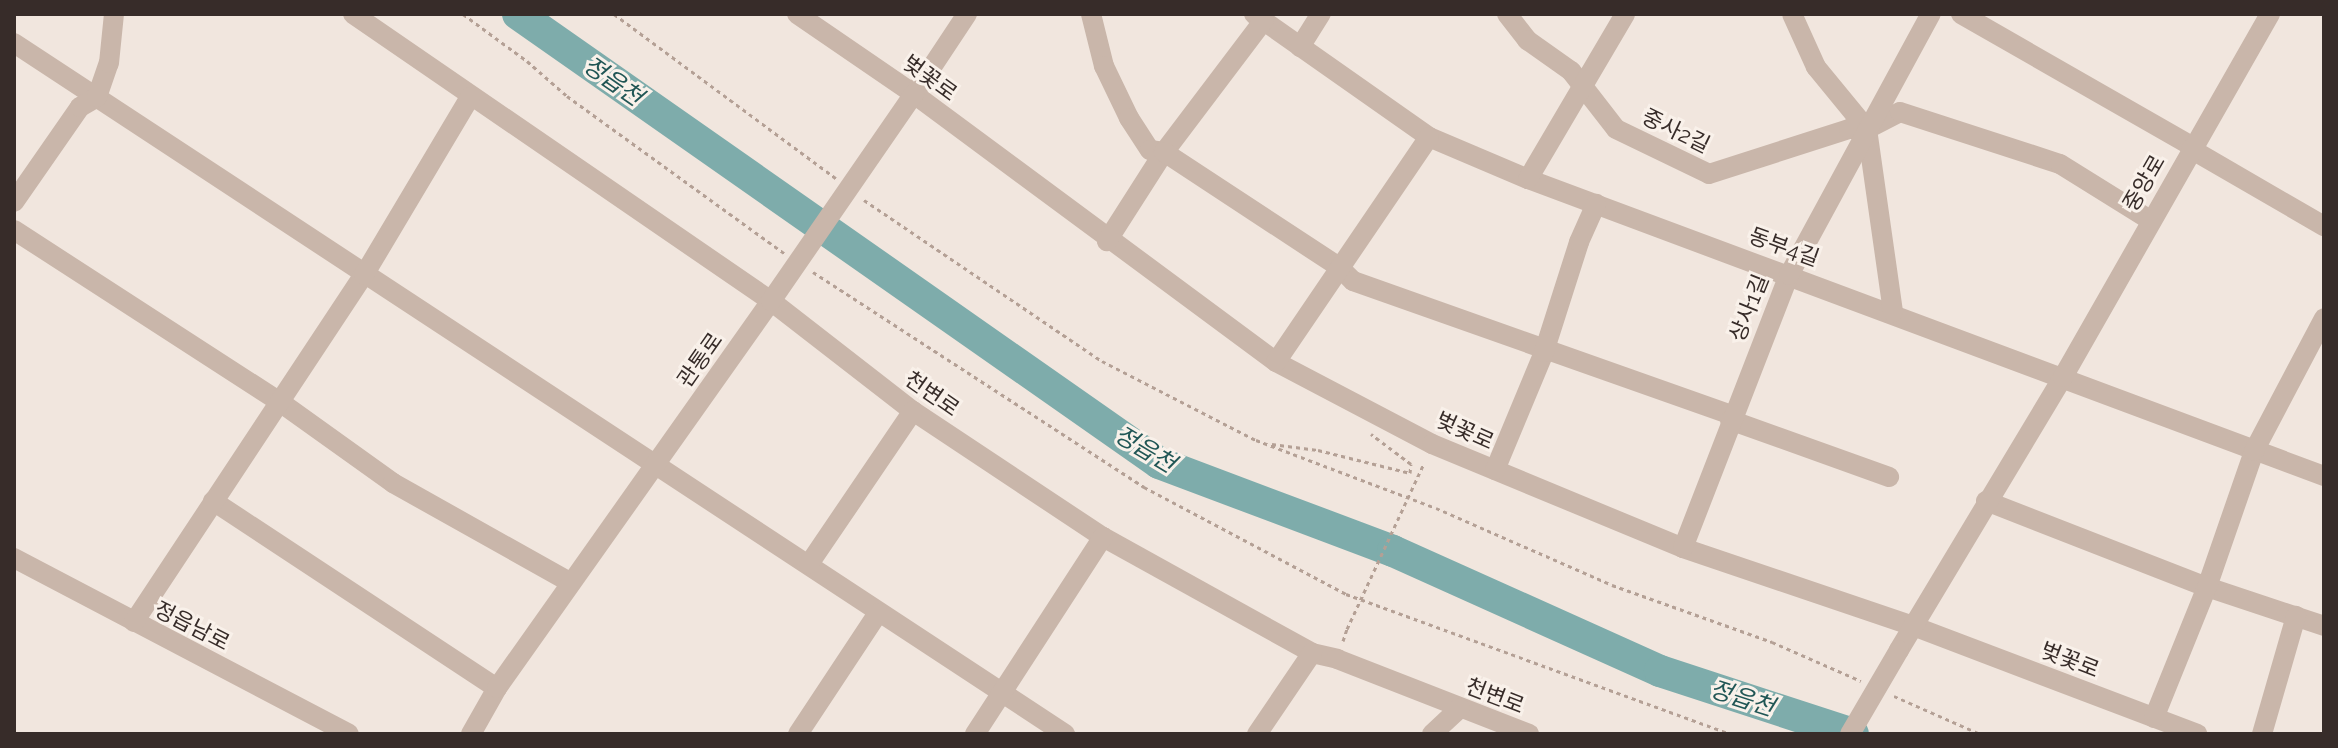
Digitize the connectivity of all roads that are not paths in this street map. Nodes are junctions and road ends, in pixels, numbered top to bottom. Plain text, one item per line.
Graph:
1 (114, 14) edge
2 (353, 14) edge
3 (797, 14) edge
4 (967, 14) edge
5 (1091, 14) edge
6 (1321, 14) edge
7 (1507, 14) edge
8 (1625, 14) edge
9 (1792, 14) edge
10 (1931, 14) edge
11 (1961, 14) edge
12 (2270, 14) edge
13 (1259, 17) edge
14 (14, 43) edge
15 (1300, 47) junction
16 (1582, 86) junction
17 (914, 94) junction
18 (97, 97) junction
19 (470, 97) junction
20 (1867, 129) junction
21 (1429, 137) junction
22 (2192, 148) junction
23 (1164, 152) junction
24 (1528, 179) junction
25 (14, 202) edge
26 (1596, 204) junction
27 (2150, 220) junction
28 (2324, 226) edge
29 (14, 230) edge
30 (1107, 241) junction
31 (1339, 267) junction
32 (364, 275) junction
33 (1789, 275) junction
34 (771, 301) junction
35 (1893, 312) junction
36 (2324, 318) edge
37 (1544, 352) junction
38 (1276, 362) junction
39 (2063, 377) junction
40 (280, 402) junction
41 (913, 411) junction
42 (1731, 418) junction
43 (2254, 451) junction
44 (655, 466) junction
45 (1495, 470) junction
46 (2324, 476) edge
47 (1889, 477) dead end
48 (213, 501) junction
49 (1986, 501) junction
50 (1103, 537) junction
51 (1683, 548) junction
52 (14, 558) edge
53 (809, 564) junction
54 (571, 583) junction
55 (2207, 587) junction
56 (878, 613) junction
57 (2296, 616) junction
58 (134, 622) junction
59 (1913, 626) junction
60 (2324, 626) edge
61 (1312, 653) junction
62 (497, 688) junction
63 (1001, 692) junction
64 (1460, 708) junction
65 (2154, 718) junction
66 (1436, 732) edge
67 (349, 734) edge
68 (471, 734) edge
69 (798, 734) edge
70 (975, 734) edge
71 (1065, 734) edge
72 (1257, 734) edge
73 (1529, 734) edge
74 (1850, 734) edge
75 (2197, 734) edge
76 (2262, 734) edge

1 - 18 street
2 - 19 street, 천변로
3 - 17 street, 벚꽃로
4 - 17 street, 관통로
5 - 23 street
6 - 15 street
7 - 16 street, 중사2길
8 - 16 street
9 - 20 street
10 - 20 street, 상사1길
11 - 22 street
12 - 22 street, 중앙로
13 - 15 street, 동부4길
13 - 23 street
14 - 18 street
15 - 21 street, 동부4길
16 - 20 street, 중사2길
16 - 24 street
17 - 30 street, 벚꽃로
17 - 34 street, 관통로, bridge
18 - 25 street
18 - 32 street
19 - 32 street
19 - 34 street, 천변로
20 - 27 street, 중사2길
20 - 33 street, 상사1길
20 - 35 street
21 - 24 street, 동부4길
21 - 31 street
22 - 27 street, 중앙로
22 - 28 street
23 - 30 street
23 - 31 street
24 - 26 street, 동부4길
26 - 33 street, 동부4길
26 - 37 street
27 - 39 street, 중앙로
29 - 40 street
30 - 38 street, 벚꽃로
31 - 37 street
31 - 38 street
32 - 40 street
32 - 44 street
33 - 35 street, 동부4길
33 - 42 street, 상사1길
34 - 41 street, 천변로
34 - 44 street, 관통로
35 - 39 street, 동부4길
36 - 43 street
37 - 42 street
37 - 45 street
38 - 45 street, 벚꽃로
39 - 43 street, 동부4길
39 - 49 street, 중앙로
40 - 48 street
40 - 54 street
41 - 50 street, 천변로
41 - 53 street
42 - 47 street
42 - 51 street, 상사1길
43 - 46 street, 동부4길
43 - 55 street
44 - 53 street
44 - 54 street, 관통로
45 - 51 street, 벚꽃로
48 - 58 street
48 - 62 street
49 - 55 street
49 - 59 street, 중앙로
50 - 61 street, 천변로
50 - 63 street
51 - 59 street, 벚꽃로
52 - 58 street, 정읍남로
53 - 56 street
54 - 62 street, 관통로
55 - 57 street
55 - 65 street
56 - 63 street
56 - 69 street
57 - 60 street
57 - 76 street
58 - 67 street, 정읍남로
59 - 65 street, 벚꽃로
59 - 74 street, 중앙로, bridge
61 - 64 street, 천변로
61 - 72 street
62 - 68 street, 관통로
63 - 70 street
63 - 71 street
64 - 66 street
64 - 73 street, 천변로
65 - 75 street, 벚꽃로

